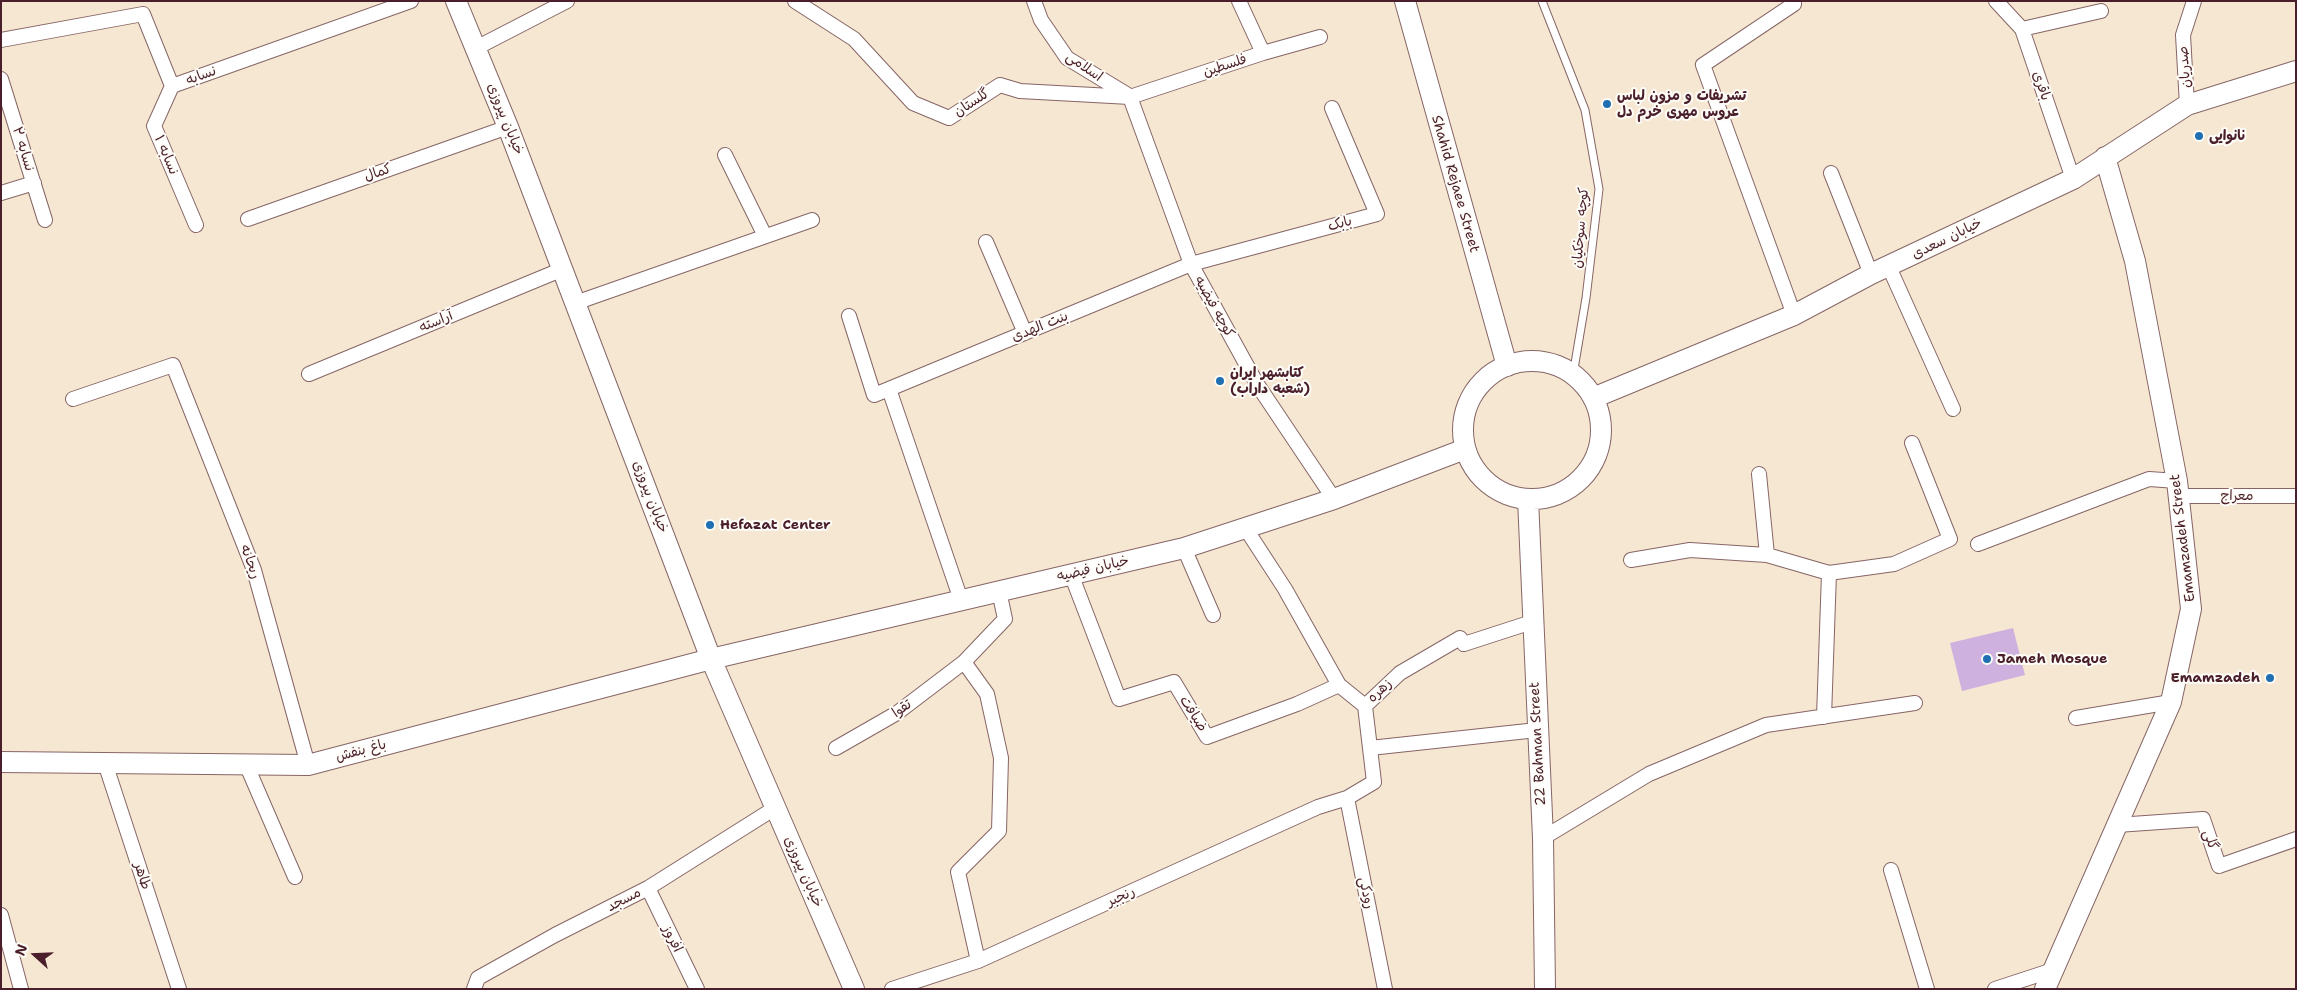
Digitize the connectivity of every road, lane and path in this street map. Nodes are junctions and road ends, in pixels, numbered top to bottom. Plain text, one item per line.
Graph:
1 (411, 1) edge
2 (456, 1) edge
3 (567, 1) edge
4 (795, 1) edge
5 (1034, 1) edge
6 (1239, 1) edge
7 (1405, 1) edge
8 (1542, 1) edge
9 (1794, 1) edge
10 (1996, 1) edge
11 (2194, 1) edge
12 (2101, 11) dead end
13 (2022, 28) junction
14 (1320, 37) dead end
15 (1, 40) edge
16 (476, 48) junction
17 (1263, 53) junction
18 (2296, 71) edge
19 (1, 79) edge
20 (172, 86) junction
21 (1130, 97) junction
22 (2187, 105) junction
23 (1332, 108) dead end
24 (508, 127) junction
25 (725, 155) dead end
26 (2105, 158) junction
27 (1831, 173) dead end
28 (2073, 179) junction
29 (34, 183) junction
30 (1, 193) edge
31 (248, 219) dead end
32 (45, 220) dead end
33 (812, 220) dead end
34 (196, 225) dead end
35 (765, 236) junction
36 (986, 242) dead end
37 (1191, 264) junction
38 (563, 269) junction
39 (1880, 270) junction
40 (576, 303) junction
41 (849, 316) dead end
42 (1794, 316) junction
43 (1025, 333) junction
44 (1507, 366) junction
45 (309, 374) dead end
46 (1573, 374) junction
47 (889, 389) junction
48 (1593, 398) junction
49 (73, 399) dead end
50 (1953, 409) dead end
51 (1912, 443) dead end
52 (1465, 449) junction
53 (1759, 474) dead end
54 (2178, 489) junction
55 (2296, 496) edge
56 (1334, 499) junction
57 (1528, 499) junction
58 (1246, 529) junction
59 (1978, 544) dead end
60 (1184, 548) junction
61 (1767, 555) junction
62 (1631, 560) dead end
63 (1829, 573) junction
64 (1071, 574) junction
65 (999, 591) junction
66 (961, 600) junction
67 (1212, 615) dead end
68 (1532, 622) junction
69 (712, 659) junction
70 (964, 662) junction
71 (1339, 685) junction
72 (2171, 702) junction
73 (1915, 703) dead end
74 (1366, 706) junction
75 (1824, 717) junction
76 (2076, 718) dead end
77 (1538, 730) junction
78 (836, 748) dead end
79 (1370, 748) junction
80 (1, 762) edge
81 (105, 763) junction
82 (246, 764) junction
83 (308, 765) junction
84 (1346, 798) junction
85 (775, 808) junction
86 (2117, 825) junction
87 (1543, 838) junction
88 (2296, 839) edge
89 (1890, 870) dead end
90 (295, 877) dead end
91 (648, 888) junction
92 (1, 915) edge
93 (978, 961) junction
94 (2049, 980) edge
95 (21, 989) edge
96 (179, 989) edge
97 (474, 989) edge
98 (697, 989) edge
99 (854, 989) edge
100 (892, 989) edge
101 (1385, 989) edge
102 (1545, 989) edge
103 (1927, 989) edge
104 (1995, 989) edge

1 - 20 street, نسابه
2 - 16 main road, خیابان پیروزی
3 - 16 street
4 - 21 street, گلستان
5 - 21 street, اسلامی
6 - 17 street
7 - 44 main road, Shahid Rejaee Street
8 - 46 lane, کوچه سوخکیان
9 - 42 street
10 - 13 street, باقری
11 - 22 street, صدریان
12 - 13 street
13 - 28 street, باقری
14 - 17 street, فلسطین
15 - 20 street, نسابه
16 - 24 main road, خیابان پیروزی
17 - 21 street, فلسطین
18 - 22 main road, خیابان سعدی
19 - 29 street, نسابه ۲
20 - 34 street, نسابه ۱
21 - 37 street, کوچه فیضیه
22 - 26 main road, خیابان سعدی
23 - 37 street, بابک
24 - 31 street, کمال
24 - 38 main road, خیابان پیروزی
25 - 35 street
26 - 28 main road, خیابان سعدی
26 - 54 main road, Emamzadeh Street
27 - 39 street
28 - 39 main road, خیابان سعدی
29 - 30 street
29 - 32 street, نسابه ۲
33 - 35 street
35 - 40 street
36 - 43 street
37 - 43 street, بنت الهدی
37 - 56 street, کوچه فیضیه
38 - 40 main road, خیابان پیروزی
38 - 45 street, آراسته
39 - 42 main road, خیابان سعدی
39 - 50 street
40 - 69 main road, خیابان پیروزی
41 - 47 street, بنت الهدی
42 - 48 main road, خیابان سعدی
43 - 47 street, بنت الهدی
44 - 46 main road
44 - 52 main road
46 - 48 main road
47 - 66 street
48 - 57 main road
49 - 83 street, ریحانه
51 - 63 street
52 - 56 main road, خیابان فیضیه
52 - 57 main road
53 - 61 street
54 - 55 street, معراج
54 - 59 street, معراج
54 - 72 main road, Emamzadeh Street
56 - 58 main road, خیابان فیضیه
57 - 68 main road, 22 Bahman Street
58 - 60 main road, خیابان فیضیه
58 - 71 street, زهره
60 - 64 main road, خیابان فیضیه
60 - 67 street
61 - 62 street
61 - 63 street
63 - 75 street
64 - 65 main road, خیابان فیضیه
64 - 71 street, ضیافت
65 - 66 main road, خیابان فیضیه
65 - 70 street, تقوا
66 - 69 main road, خیابان فیضیه
68 - 74 street, زهره
68 - 77 main road, 22 Bahman Street
69 - 83 main road, باغ بنفش
69 - 85 main road, خیابان پیروزی
70 - 78 street, تقوا
70 - 93 street
71 - 74 street, زهره
72 - 76 street
72 - 86 main road, Emamzadeh Street
73 - 75 street
74 - 79 street
75 - 87 street
77 - 79 street
77 - 87 main road, 22 Bahman Street
79 - 84 street, رنجبر
80 - 81 main road, باغ بنفش
81 - 82 main road, باغ بنفش
81 - 96 street, طاهر
82 - 83 main road, باغ بنفش
82 - 90 street
84 - 93 street, رنجبر
84 - 101 street, رودکی
85 - 91 street, مسجد
85 - 99 main road, خیابان پیروزی
86 - 88 street, گلی
86 - 94 main road, Emamzadeh Street
87 - 102 main road, 22 Bahman Street
89 - 103 street
91 - 97 street, مسجد
91 - 98 street, افروز
92 - 95 street
93 - 100 street, رنجبر
94 - 104 street

